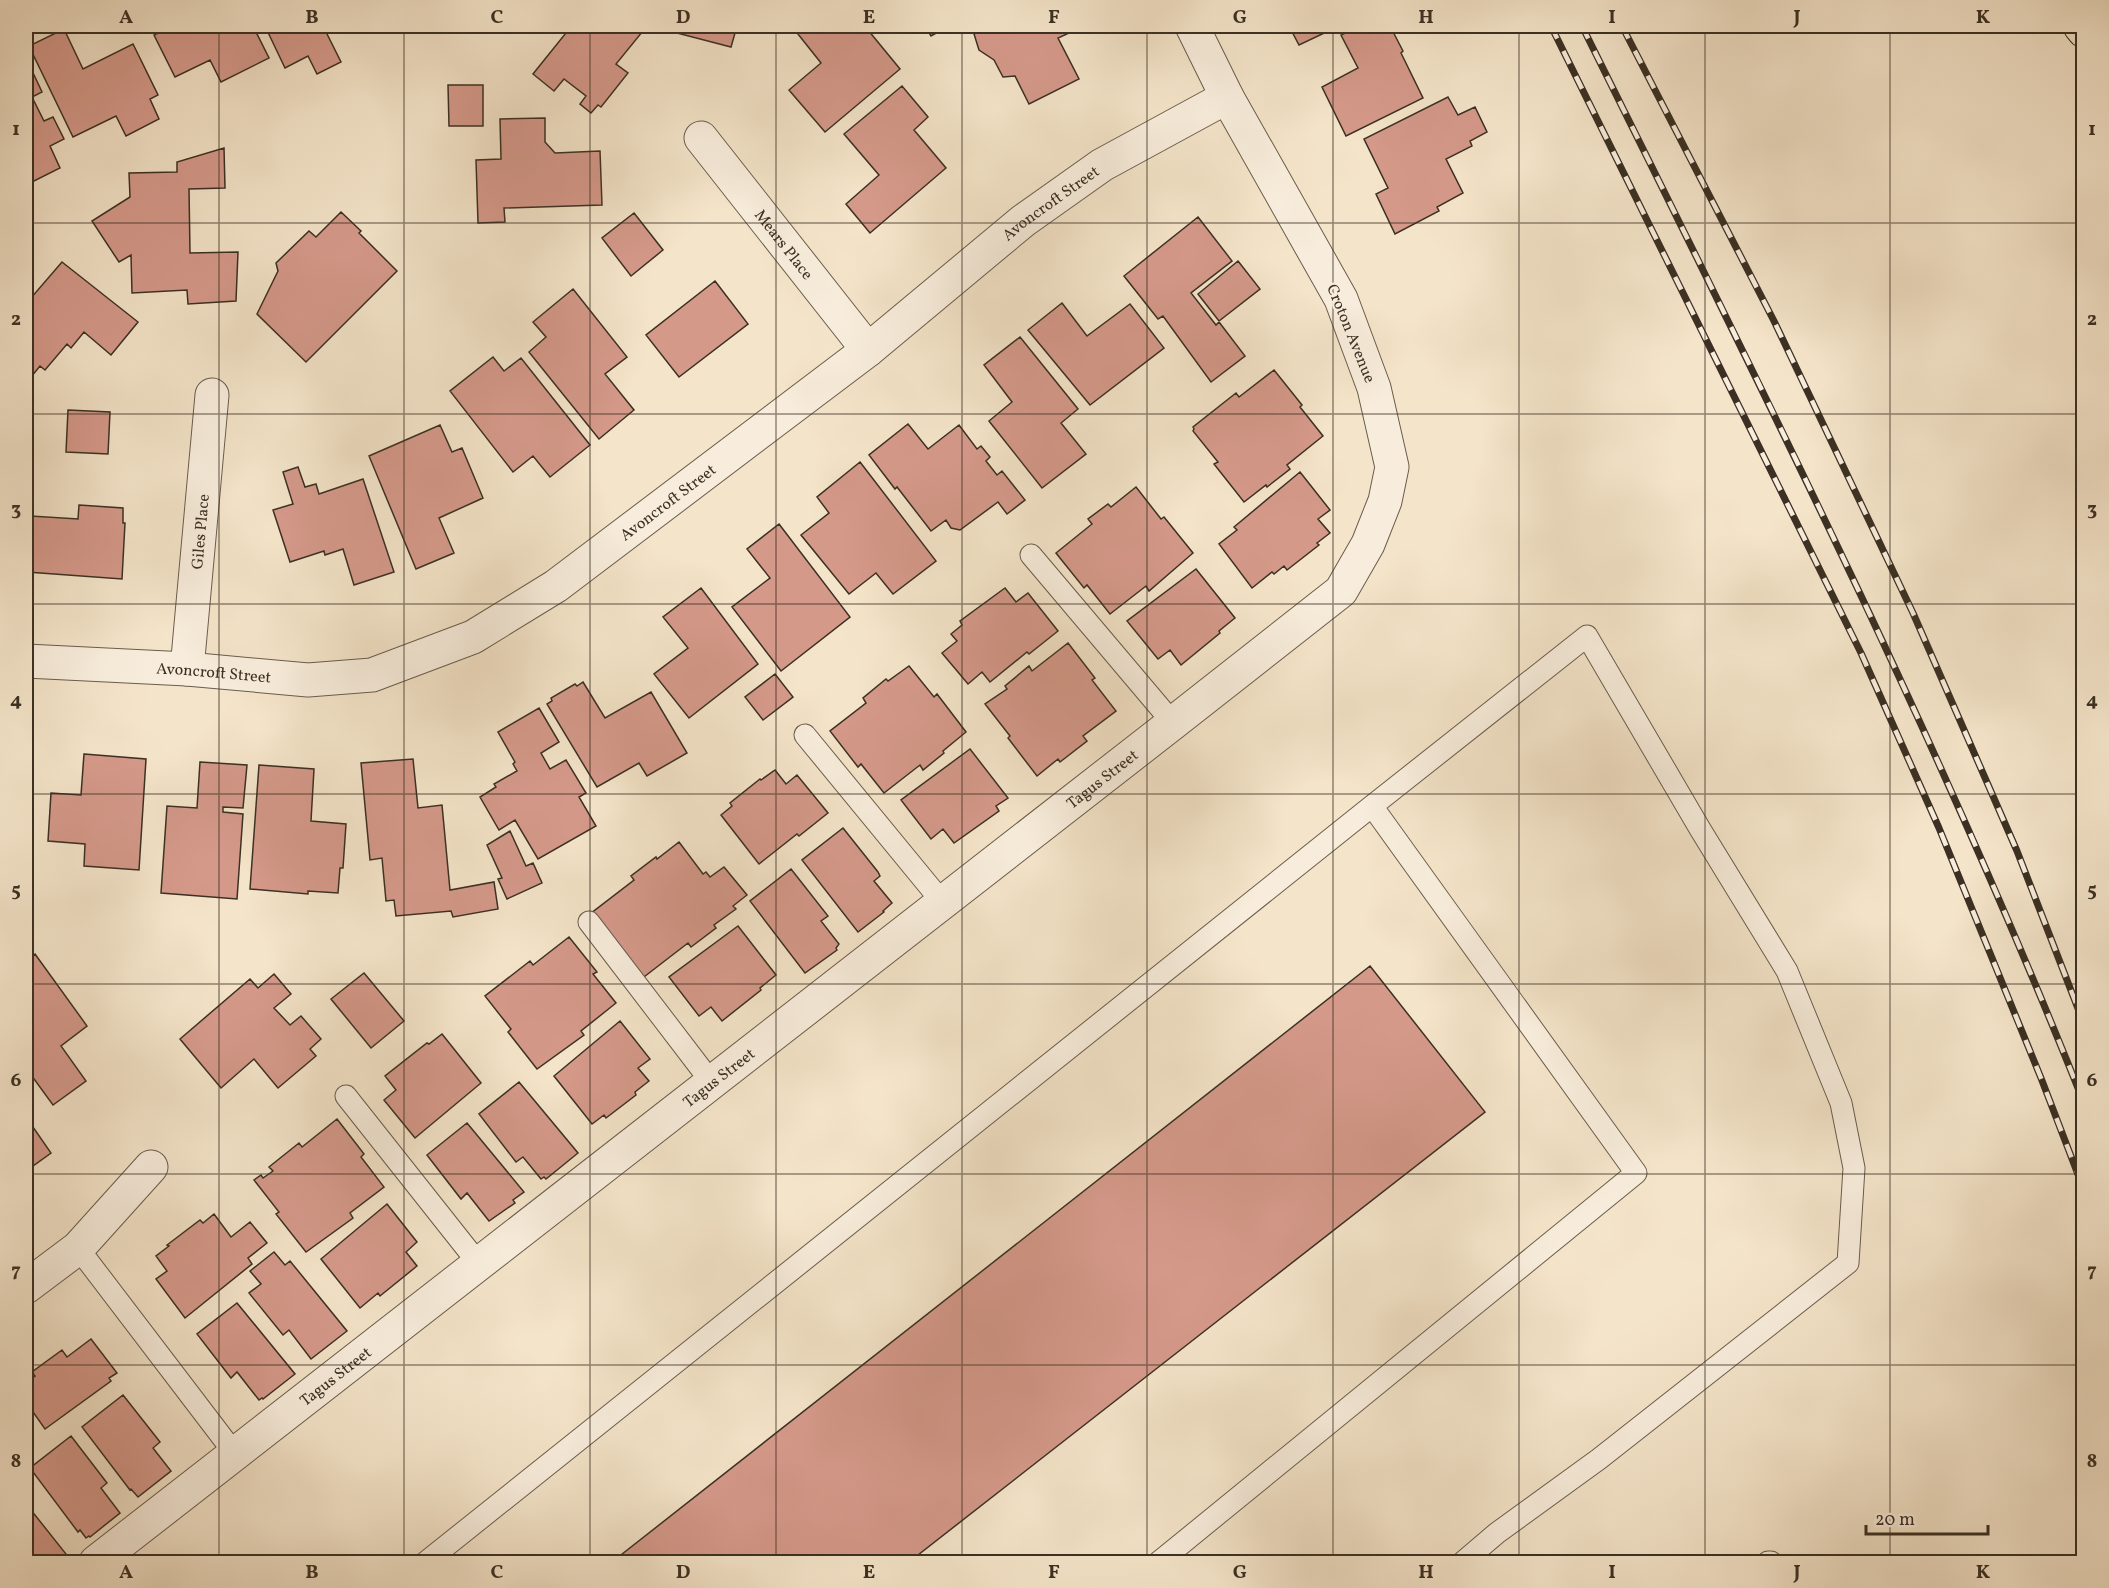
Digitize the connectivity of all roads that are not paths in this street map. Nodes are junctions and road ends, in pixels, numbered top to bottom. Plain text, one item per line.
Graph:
1 (1192, 26) edge
2 (2080, 26) edge
3 (2084, 31) edge
4 (1227, 97) junction
5 (701, 138) dead end
6 (868, 350) junction
7 (212, 395) dead end
8 (1031, 555) dead end
9 (1341, 591) joint
10 (26, 661) edge
11 (187, 669) junction
12 (1173, 723) junction
13 (805, 735) dead end
14 (1372, 806) junction
15 (943, 903) junction
16 (589, 922) dead end
17 (712, 1083) junction
18 (346, 1096) dead end
19 (151, 1167) dead end
20 (78, 1248) junction
21 (479, 1264) junction
22 (26, 1287) edge
23 (235, 1454) junction
24 (96, 1563) edge
25 (426, 1563) edge
26 (1160, 1563) edge
27 (1463, 1563) edge

1 - 4 street, Croton Avenue
2 - 3 highway
4 - 6 street, Avoncroft Street
4 - 9 street, Croton Avenue
5 - 6 street, Mears Place
6 - 11 street, Avoncroft Street
7 - 11 street, Giles Place
8 - 12 lane
9 - 12 street, Tagus Street
10 - 11 street, Avoncroft Street
12 - 15 street, Tagus Street
13 - 15 lane
14 - 25 lane
14 - 26 lane
14 - 27 lane
15 - 17 street, Tagus Street
16 - 17 lane
17 - 21 street, Tagus Street
18 - 21 lane
19 - 20 street
20 - 22 street
20 - 23 lane
21 - 23 street, Tagus Street
23 - 24 street, Tagus Street

